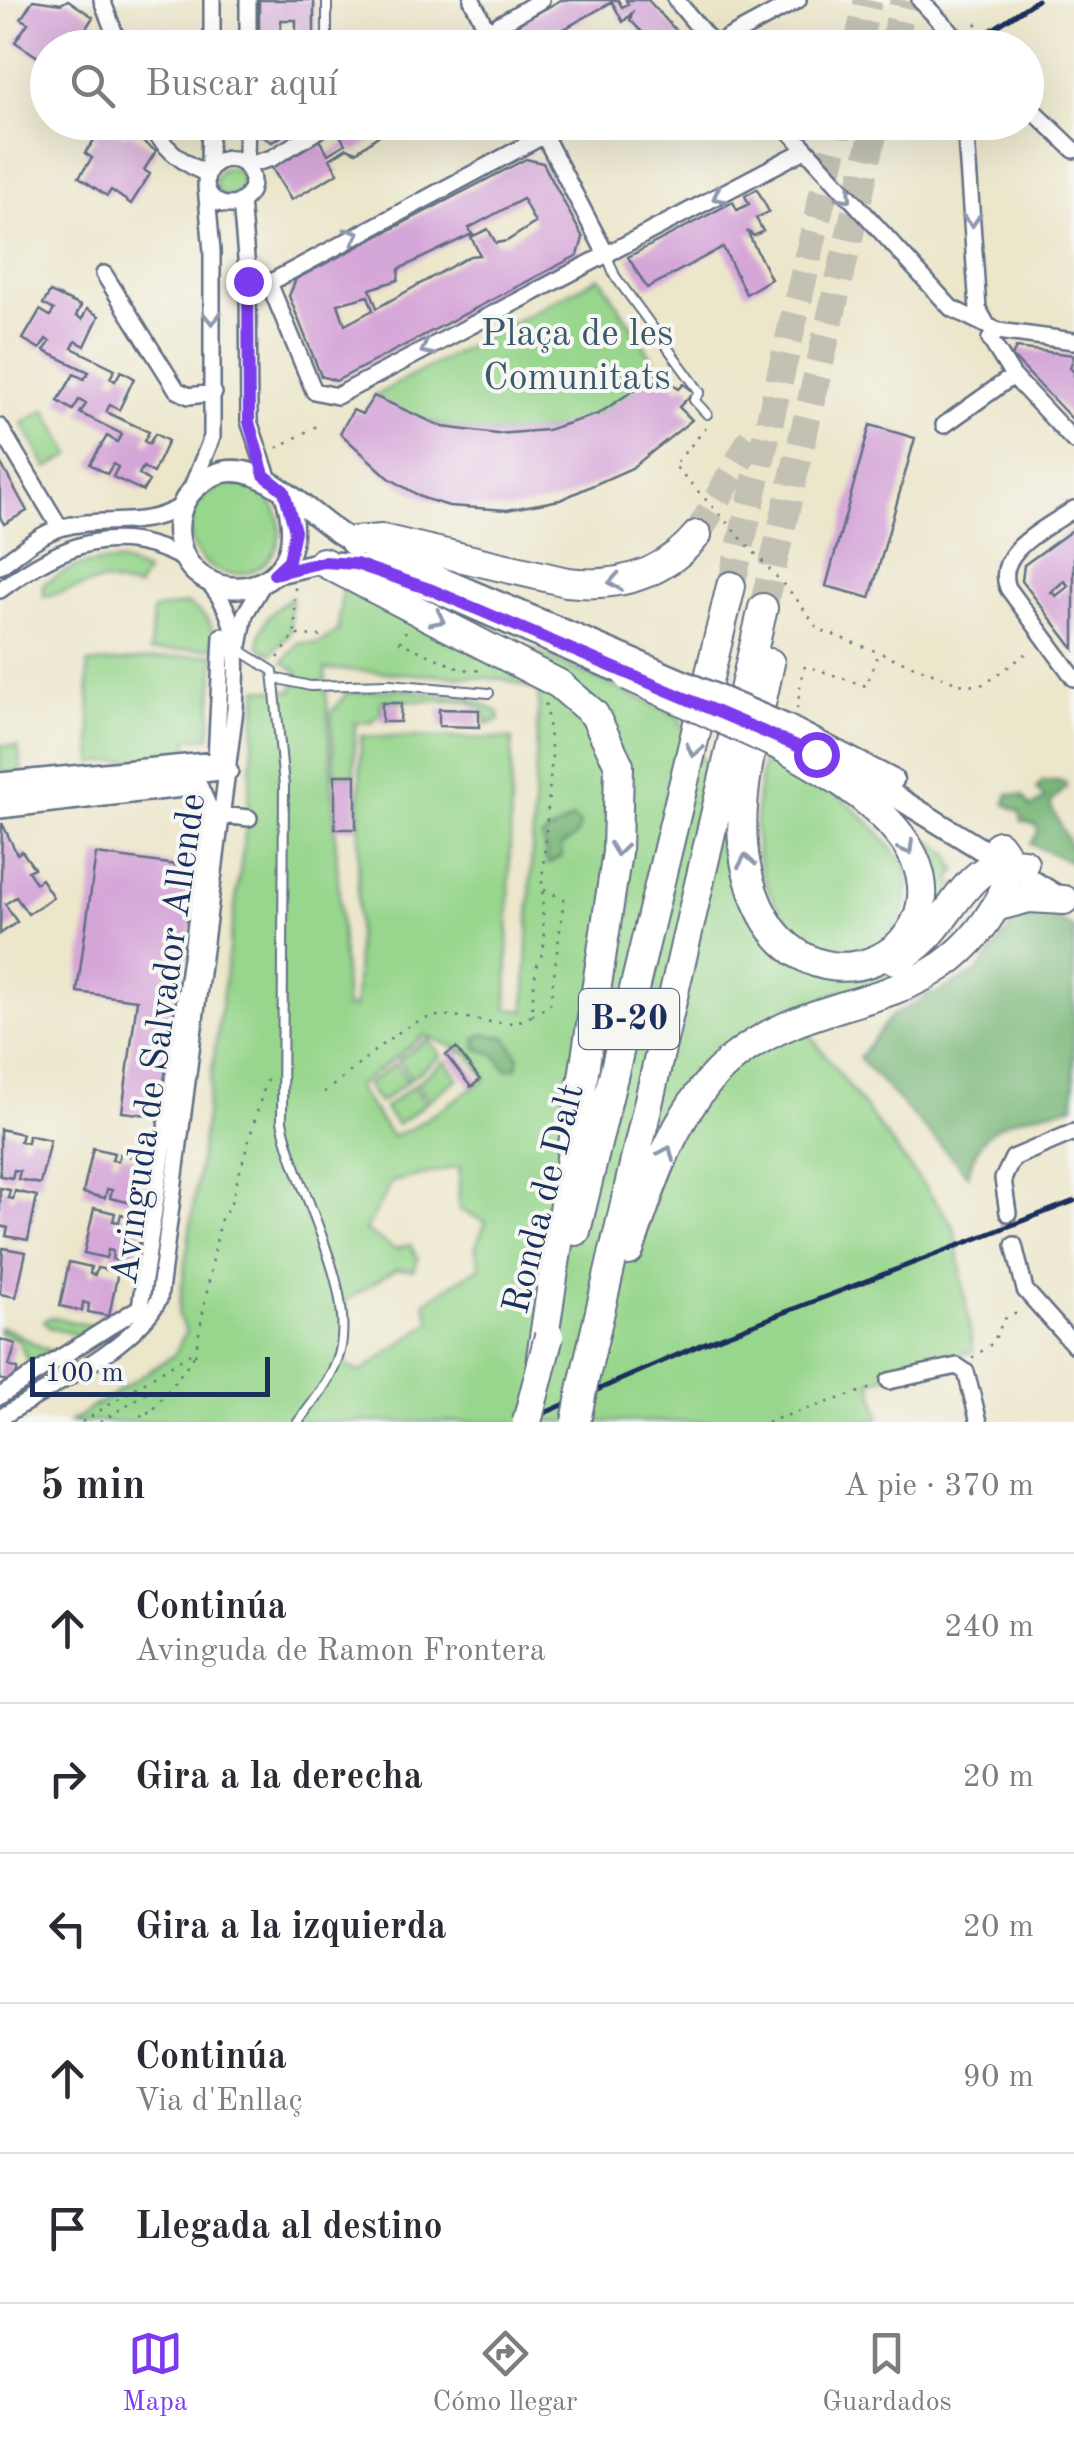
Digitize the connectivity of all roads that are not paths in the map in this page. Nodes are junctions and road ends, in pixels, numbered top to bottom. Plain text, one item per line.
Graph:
1 (102, 0) edge
2 (212, 0) edge
3 (248, 0) edge
4 (327, 0) edge
5 (472, 0) edge
6 (541, 0) edge
7 (676, 0) edge
8 (798, 0) edge
9 (922, 1) edge
10 (113, 30) edge
11 (212, 30) edge
12 (248, 30) edge
13 (327, 30) edge
14 (486, 30) edge
15 (488, 30) edge
16 (700, 30) edge
17 (743, 30) edge
18 (948, 30) edge
19 (1044, 121) edge
20 (165, 140) edge
21 (210, 140) edge
22 (246, 140) edge
23 (301, 140) edge
24 (521, 140) edge
25 (546, 140) edge
26 (797, 140) edge
27 (966, 140) edge
28 (805, 150) junction
29 (1074, 150) edge
30 (242, 164) junction
31 (209, 175) junction
32 (242, 201) junction
33 (607, 256) junction
34 (104, 274) dead end
35 (248, 281) junction
36 (268, 283) junction
37 (994, 329) junction
38 (1074, 341) edge
39 (1013, 376) junction
40 (214, 393) junction
41 (707, 414) road end
42 (944, 426) dead end
43 (0, 427) edge
44 (1074, 441) edge
45 (276, 486) junction
46 (186, 499) junction
47 (1074, 510) edge
48 (60, 528) junction
49 (697, 534) tunnel mouth
50 (354, 541) junction
51 (187, 561) junction
52 (323, 562) junction
53 (0, 566) edge
54 (270, 576) junction
55 (204, 578) junction
56 (731, 586) tunnel mouth
57 (0, 590) edge
58 (222, 636) dead end
59 (237, 649) junction
60 (633, 669) junction
61 (274, 678) junction
62 (1074, 678) edge
63 (489, 693) dead end
64 (785, 732) junction
65 (230, 771) junction
66 (0, 781) edge
67 (0, 796) edge
68 (0, 810) edge
69 (218, 815) junction
70 (249, 818) dead end
71 (1008, 859) junction
72 (1070, 900) edge
73 (995, 908) junction
74 (848, 968) junction
75 (1074, 1132) edge
76 (1008, 1213) tunnel mouth
77 (1014, 1245) tunnel mouth
78 (603, 1313) junction
79 (547, 1337) junction
80 (1074, 1345) edge
81 (889, 1381) road end
82 (0, 1396) edge
83 (530, 1412) edge
84 (0, 1418) edge
85 (298, 1422) edge
86 (576, 1422) edge
87 (979, 1422) edge

1 - 10 street
2 - 11 street
3 - 12 street
4 - 13 lane
5 - 14 street
6 - 15 street
7 - 16 street
8 - 17 street
9 - 18 street
19 - 29 street
20 - 31 street
21 - 31 street
22 - 30 street
23 - 30 street
36 -> 24 street
25 - 33 street
26 - 28 street
27 -> 37 street
28 -> 33 street
28 -> 37 street
30 - 31 street
30 - 32 street
31 - 32 street
31 -> 40 street
32 - 35 street
33 -> 36 street
33 - 41 lane
34 - 40 street
35 - 36 street
35 - 45 street
37 - 38 street
37 - 39 street
39 - 42 street
39 - 44 street
40 - 46 street
43 - 48 street
45 - 46 street
45 - 50 street
45 - 54 street
46 - 48 street
46 - 51 street
47 - 62 street
48 - 53 street
49 -> 50 highway
50 - 60 street
51 - 55 street
51 - 57 street
52 - 54 street
52 - 60 street
52 -> 79 highway
54 - 55 street
54 - 59 street, Avinguda de Salvador Allende
55 - 59 street, Avinguda de Salvador Allende
56 -> 79 highway, Ronda de Dalt / B-20
58 - 66 street
59 - 61 lane
59 - 65 street, Avinguda de Salvador Allende
60 - 64 highway, bridge
61 - 63 lane
61 - 85 lane
64 - 71 street
64 -> 74 highway
65 - 67 street
65 - 69 street, Avinguda de Salvador Allende
68 - 69 street
69 - 70 street
69 - 82 street
69 - 84 street, Avinguda de Salvador Allende
71 - 72 street
71 - 73 highway
71 - 74 highway
72 - 73 highway
78 -> 73 highway
74 -> 78 highway, Ronda de Dalt / B-20
75 - 76 street
77 - 80 street
78 - 86 highway, bridge
79 - 83 highway, Ronda de Dalt / B-20, bridge
81 - 87 street

